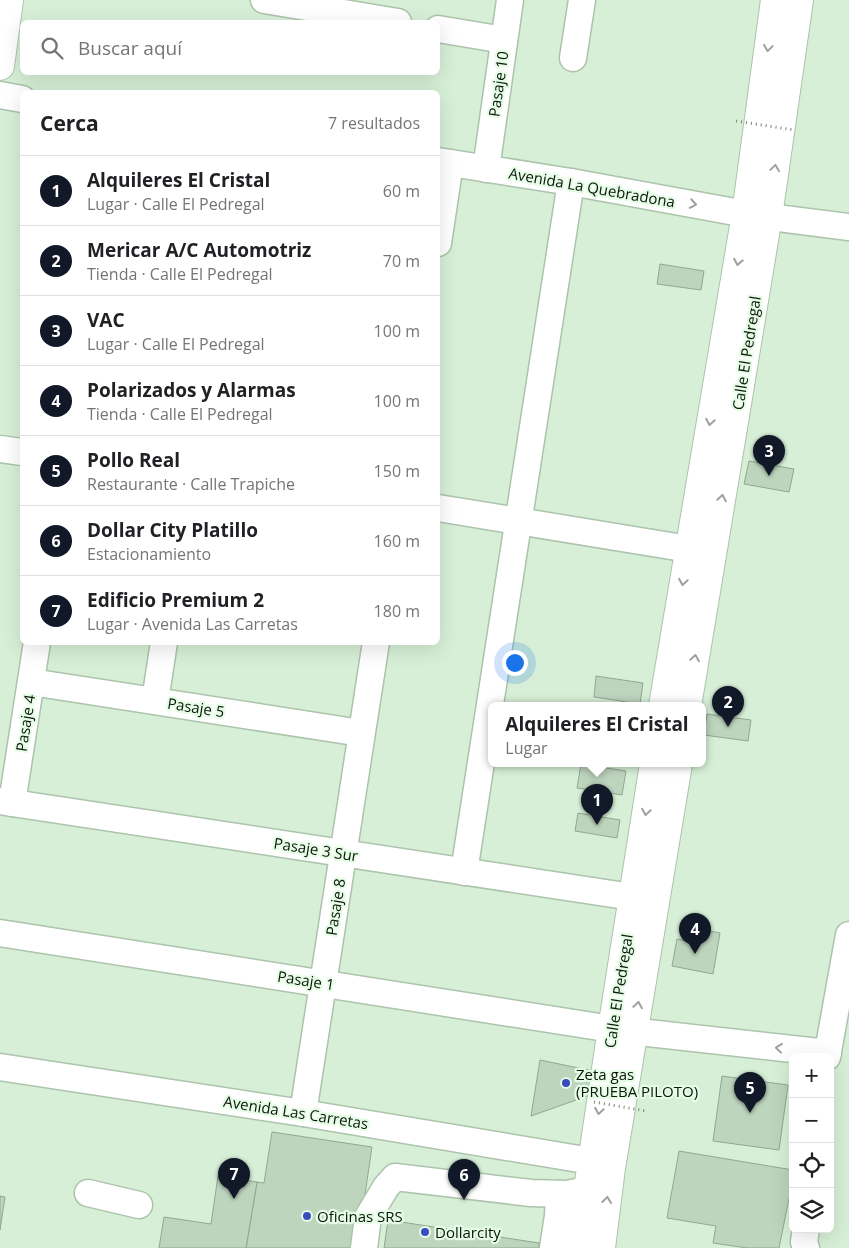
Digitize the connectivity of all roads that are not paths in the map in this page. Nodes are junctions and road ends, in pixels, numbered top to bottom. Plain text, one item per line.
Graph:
1 (9, 0) edge
2 (264, 0) edge
3 (510, 0) edge
4 (582, 0) edge
5 (774, 0) edge
6 (799, 0) edge
7 (386, 20) edge
8 (440, 29) edge
9 (504, 40) junction
10 (573, 58) dead end
11 (0, 66) edge
12 (0, 95) edge
13 (20, 99) edge
14 (444, 162) edge
15 (486, 169) junction
16 (571, 182) junction
17 (757, 215) junction
18 (440, 216) edge
19 (849, 227) edge
20 (0, 449) edge
21 (20, 452) edge
22 (440, 508) edge
23 (518, 521) junction
24 (689, 548) junction
25 (37, 645) edge
26 (164, 645) edge
27 (376, 645) edge
28 (31, 682) junction
29 (155, 701) junction
30 (490, 702) edge
31 (664, 702) edge
32 (688, 702) edge
33 (488, 716) edge
34 (362, 733) junction
35 (654, 767) edge
36 (677, 767) edge
37 (6, 802) edge
38 (343, 853) junction
39 (464, 872) junction
40 (632, 897) junction
41 (0, 933) edge
42 (849, 935) edge
43 (323, 983) junction
44 (622, 1030) junction
45 (812, 1053) edge
46 (828, 1053) edge
47 (0, 1067) edge
48 (303, 1113) junction
49 (592, 1161) junction
50 (588, 1190) junction
51 (88, 1193) dead end
52 (559, 1194) junction
53 (139, 1205) dead end
54 (805, 1233) edge
55 (364, 1248) edge
56 (553, 1248) edge
57 (577, 1248) edge
58 (601, 1248) edge
59 (806, 1248) edge

1 - 11 main road
2 - 7 street
3 - 9 street, Pasaje 10
4 - 10 street
5 -> 17 main road, Calle El Pedregal
17 -> 6 main road, Calle El Pedregal
8 - 9 street
9 - 15 street, Pasaje 10
12 - 13 street
14 - 15 street, Avenida La Quebradona
14 - 18 street
15 - 16 street, Avenida La Quebradona
16 -> 17 street, Avenida La Quebradona
16 - 23 street
17 - 19 street, Avenida La Quebradona
17 -> 24 main road, Calle El Pedregal
32 -> 17 main road, Calle El Pedregal
20 - 21 street
22 - 23 street
23 - 24 street
23 - 30 street
24 -> 31 main road, Calle El Pedregal
25 - 28 street, Pasaje 4
26 - 29 street
27 - 34 street, Pasaje 8
28 - 29 street, Pasaje 5
28 - 37 street, Pasaje 4
29 - 34 street, Pasaje 5
33 - 39 street
34 - 38 street, Pasaje 8
35 -> 40 main road, Calle El Pedregal
44 -> 36 main road, Calle El Pedregal
37 - 38 street, Pasaje 3 Sur
38 - 39 street, Pasaje 3 Sur
38 - 43 street, Pasaje 8
39 - 40 street, Pasaje 3 Sur
40 - 44 main road, Calle El Pedregal
41 - 43 street, Pasaje 1
42 - 46 street
43 - 44 street, Pasaje 1
43 - 48 street, Pasaje 8
45 -> 44 street, Pasaje 1
44 -> 49 main road, Calle El Pedregal
58 -> 44 main road, Calle El Pedregal
47 - 48 street, Avenida Las Carretas
48 - 49 street, Avenida Las Carretas
49 - 50 main road, Calle El Pedregal
50 - 52 street
50 - 57 main road, Calle El Pedregal
51 - 53 street
52 - 55 street
52 - 56 street
54 - 59 street

